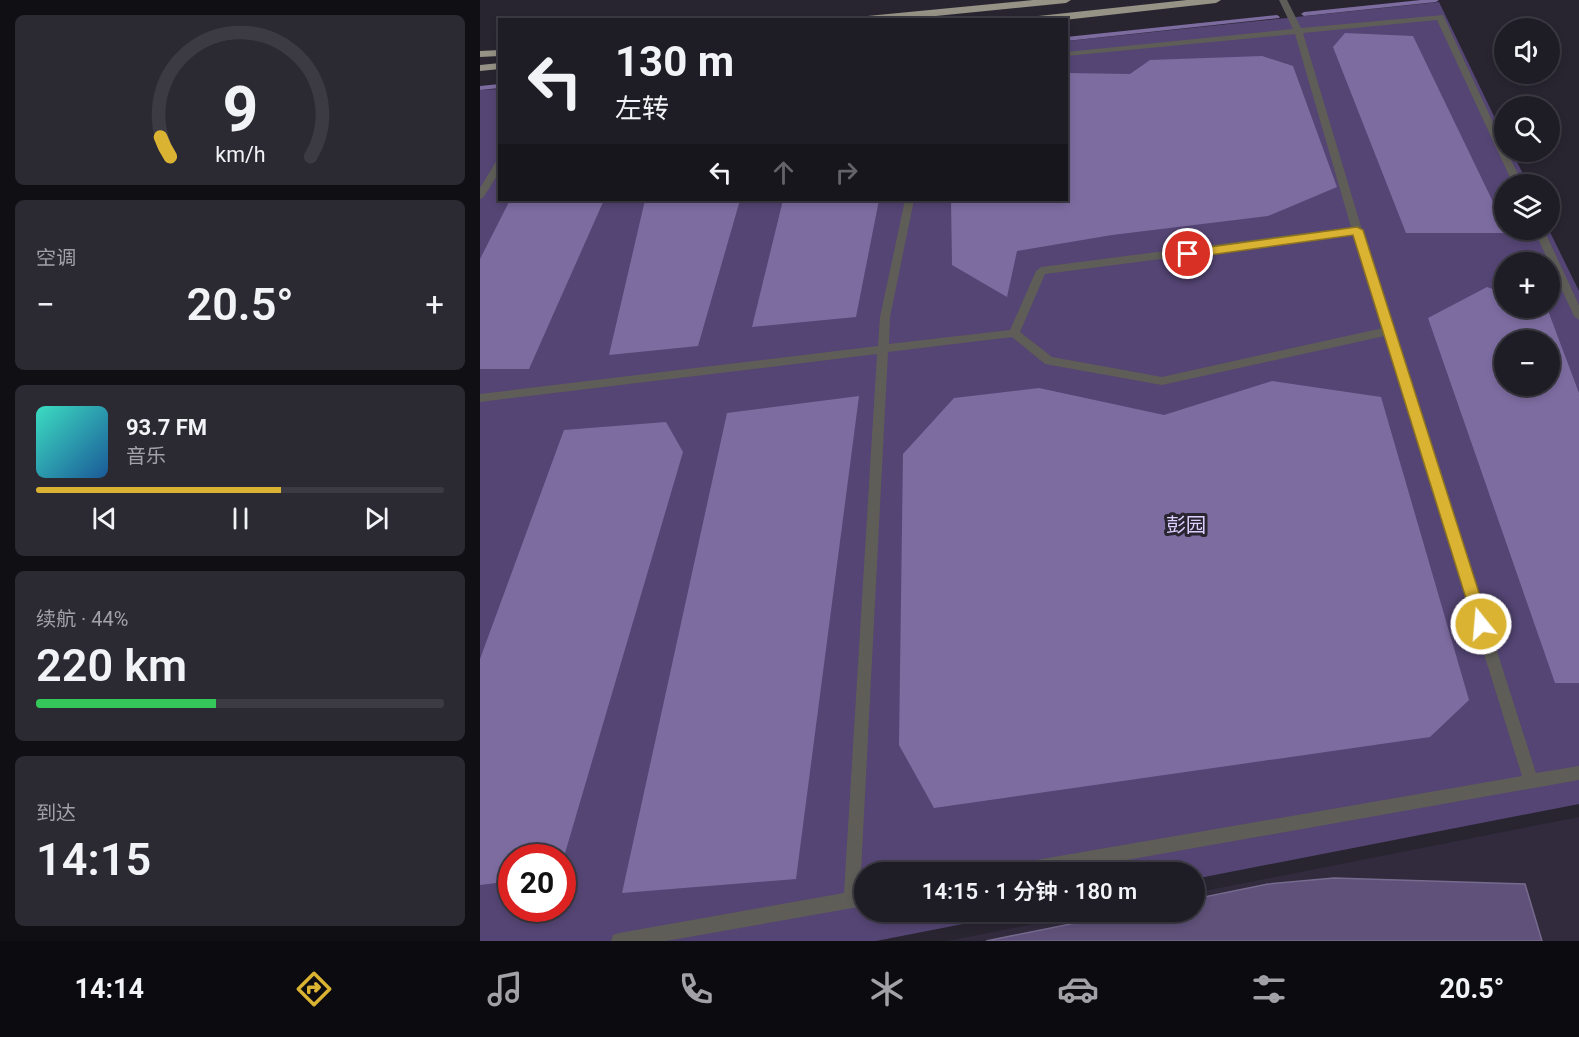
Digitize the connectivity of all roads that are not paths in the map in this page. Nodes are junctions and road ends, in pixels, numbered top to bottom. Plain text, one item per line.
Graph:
1 (1066, 0) edge
2 (1216, 0) edge
3 (1283, 0) edge
4 (878, 18) edge
5 (1048, 18) edge
6 (1298, 31) junction
7 (498, 53) edge
8 (480, 54) edge
9 (1068, 54) edge
10 (498, 66) edge
11 (480, 68) edge
12 (498, 165) edge
13 (1513, 174) edge
14 (480, 196) edge
15 (909, 201) edge
16 (1357, 230) junction
17 (1544, 240) edge
18 (1579, 316) edge
19 (1389, 331) junction
20 (1014, 333) junction
21 (480, 398) edge
22 (1579, 773) edge
23 (1531, 782) junction
24 (860, 862) edge
25 (1071, 862) edge
26 (854, 900) edge
27 (619, 941) edge

1 - 4 main road
2 - 5 main road
3 - 6 lane
6 - 9 lane
6 - 13 lane
6 - 16 lane
7 - 8 main road
10 - 11 main road
12 - 14 lane
15 - 24 lane
16 - 19 lane
16 - 20 lane
17 - 18 lane
19 - 20 lane
19 - 23 lane
20 - 21 lane
22 - 23 lane
23 - 25 lane
26 - 27 lane

